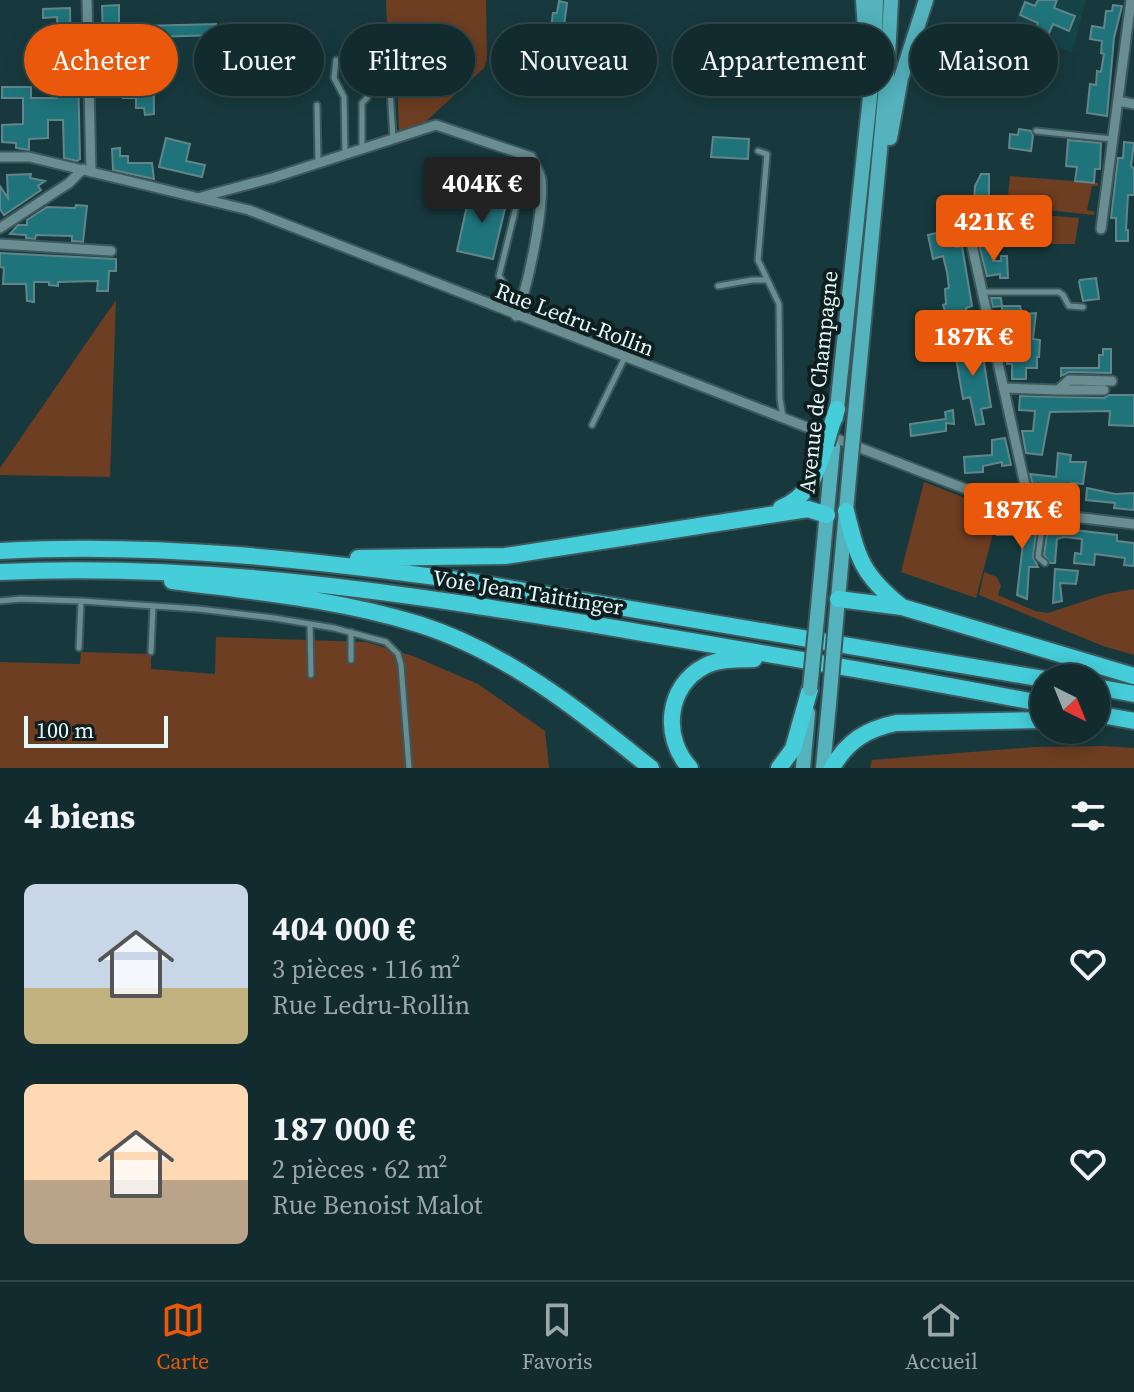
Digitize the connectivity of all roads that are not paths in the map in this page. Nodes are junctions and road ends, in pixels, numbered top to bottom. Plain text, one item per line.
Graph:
1 (87, 0) edge
2 (863, 0) edge
3 (876, 0) edge
4 (891, 0) edge
5 (926, 0) edge
6 (1131, 0) edge
7 (336, 60) dead end
8 (367, 96) edge
9 (390, 96) edge
10 (1118, 101) junction
11 (1134, 104) edge
12 (317, 105) dead end
13 (1036, 131) dead end
14 (393, 139) junction
15 (1113, 139) junction
16 (864, 145) junction
17 (362, 149) junction
18 (758, 151) dead end
19 (345, 155) junction
20 (0, 157) edge
21 (318, 163) junction
22 (87, 170) junction
23 (468, 186) dead end
24 (198, 198) junction
25 (518, 199) junction
26 (540, 203) junction
27 (0, 228) edge
28 (1101, 229) dead end
29 (969, 232) dead end
30 (0, 244) edge
31 (111, 251) dead end
32 (766, 280) junction
33 (718, 286) dead end
34 (983, 292) junction
35 (1083, 307) dead end
36 (518, 311) junction
37 (864, 316) junction
38 (625, 357) junction
39 (1112, 381) dead end
40 (1004, 388) junction
41 (1058, 390) junction
42 (1104, 390) dead end
43 (837, 409) joint
44 (783, 418) junction
45 (592, 425) dead end
46 (831, 437) junction
47 (846, 511) junction
48 (1031, 512) junction
49 (1044, 513) junction
50 (765, 515) junction
51 (827, 515) junction
52 (1134, 524) edge
53 (845, 529) junction
54 (0, 551) edge
55 (280, 558) junction
56 (1045, 563) dead end
57 (86, 570) junction
58 (0, 572) edge
59 (819, 597) junction
60 (838, 599) junction
61 (0, 601) edge
62 (81, 601) junction
63 (153, 606) junction
64 (902, 607) junction
65 (310, 624) junction
66 (351, 632) junction
67 (79, 648) dead end
68 (151, 652) dead end
69 (783, 657) junction
70 (351, 660) dead end
71 (311, 675) dead end
72 (1134, 676) edge
73 (1030, 677) edge
74 (810, 689) junction
75 (1110, 690) edge
76 (1134, 694) edge
77 (1030, 701) edge
78 (1030, 720) edge
79 (409, 768) edge
80 (651, 768) edge
81 (690, 768) edge
82 (779, 768) edge
83 (803, 768) edge
84 (823, 768) edge
85 (832, 768) edge

1 - 22 street
2 - 16 main road
3 - 16 main road, Avenue de Champagne
4 - 37 main road, Avenue de Champagne
5 - 37 main road
6 - 10 street
7 - 19 lane
8 - 17 lane
9 - 14 lane
10 - 11 street
10 - 15 street
12 - 21 lane
13 - 15 lane
14 - 17 street
14 - 26 street
15 - 28 street
16 - 43 main road, Avenue de Champagne
17 - 19 street
18 - 32 lane
19 - 21 street
20 - 22 street, Rue Ledru-Rollin
21 - 24 street
22 - 24 street, Rue Ledru-Rollin
22 - 27 street
23 - 25 lane
24 - 36 street, Rue Ledru-Rollin
25 - 26 lane
25 - 36 lane
26 - 36 street
29 - 34 street
30 - 31 street
32 - 33 lane
32 - 44 lane
34 - 35 lane
34 - 40 street
36 - 38 street, Rue Ledru-Rollin
37 - 47 main road, Avenue de Champagne, bridge
38 - 44 street, Rue Ledru-Rollin
38 - 45 lane
39 - 41 street
40 - 41 street
40 - 48 street
41 - 42 street
43 - 46 highway
44 - 48 street, Rue Ledru-Rollin
46 - 50 highway
46 - 51 main road, Avenue de Champagne
47 - 53 main road, Avenue de Champagne
47 - 64 highway
48 - 49 street, Rue Ledru-Rollin
49 - 52 street, Rue Ledru-Rollin
49 - 56 lane
50 - 51 highway
50 - 55 highway
51 - 53 main road
51 - 59 main road, Avenue de Champagne
53 - 60 main road, Avenue de Champagne
54 - 55 highway, Voie Jean Taittinger
55 - 73 highway, Voie Jean Taittinger
57 - 58 highway, Voie Jean Taittinger
57 - 69 highway, Voie Jean Taittinger
57 - 80 highway
59 - 60 main road
59 - 74 main road, Avenue de Champagne, bridge
60 - 64 highway
60 - 84 main road, Avenue de Champagne, bridge
61 - 62 lane
62 - 63 lane
62 - 67 lane
63 - 65 lane
63 - 68 lane
64 - 72 highway
65 - 66 lane
65 - 71 lane
66 - 70 lane
66 - 79 lane
69 - 77 highway, Voie Jean Taittinger
69 - 81 highway
74 - 82 highway
74 - 83 main road, Avenue de Champagne
75 - 76 highway
78 - 85 highway

